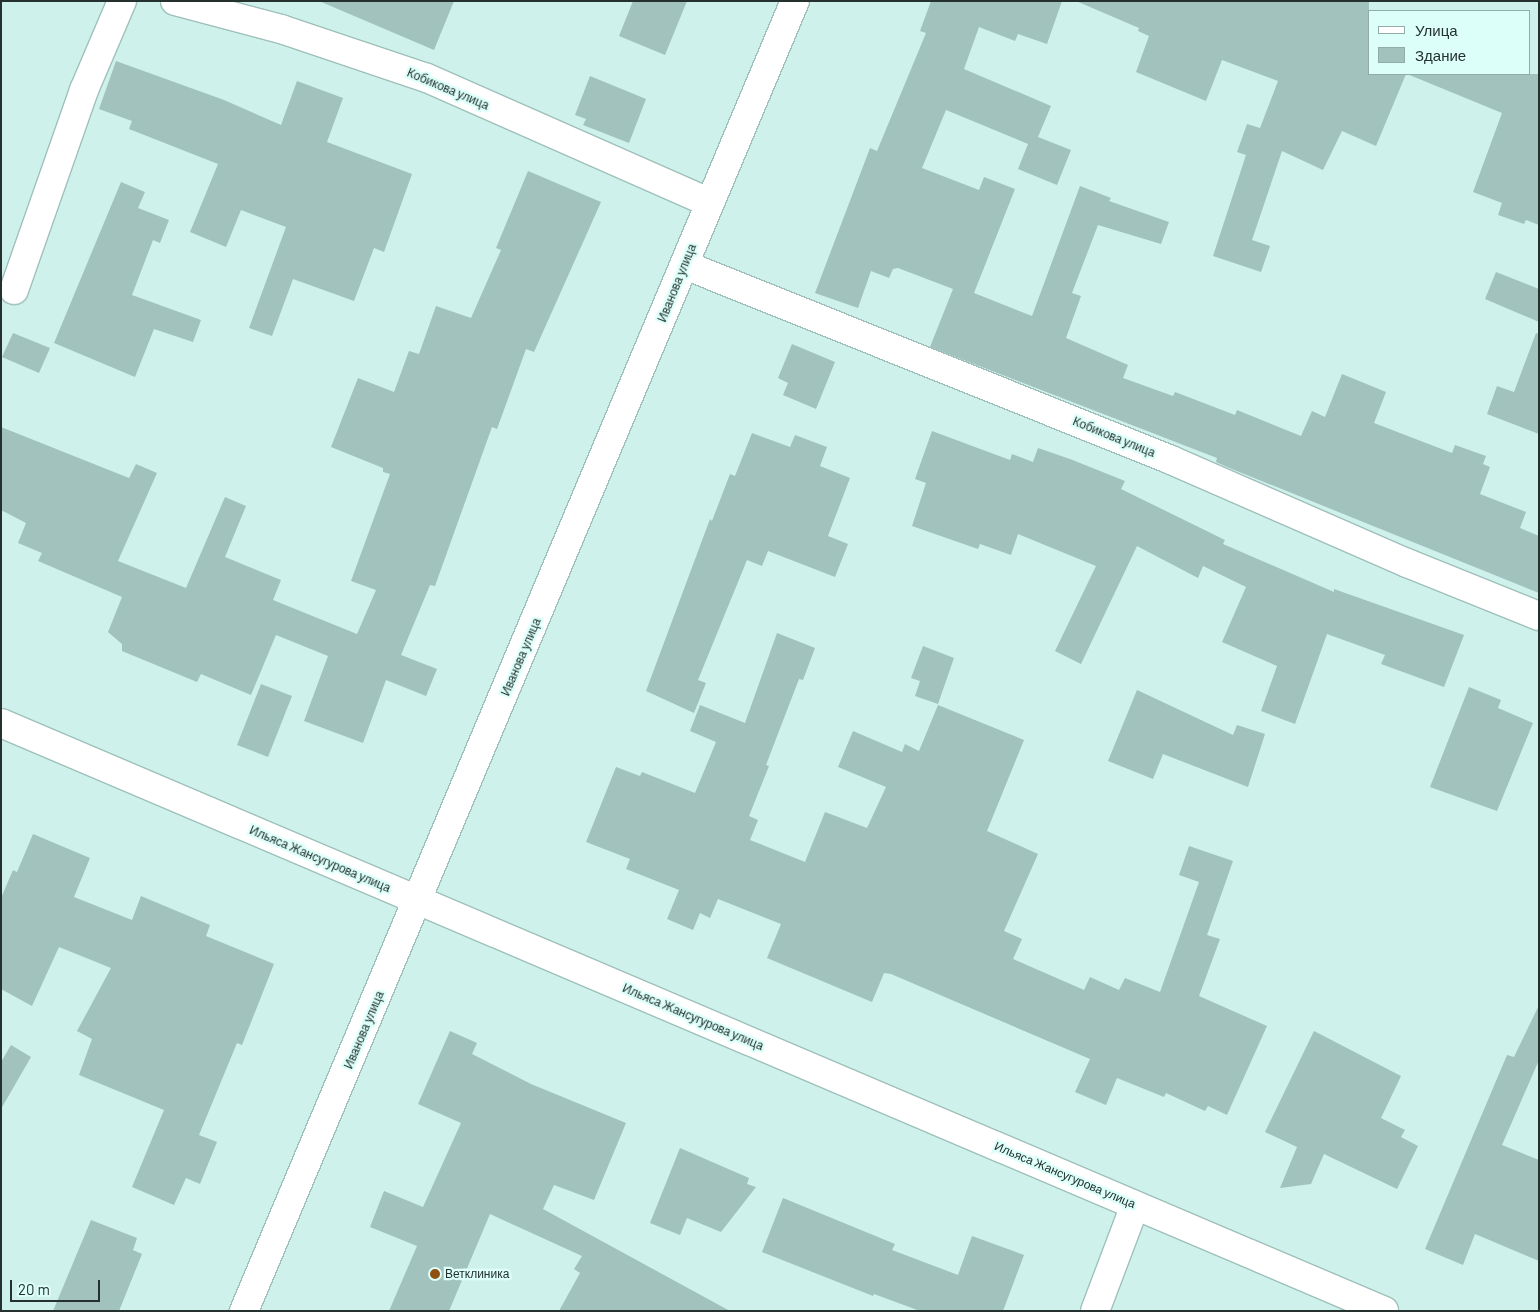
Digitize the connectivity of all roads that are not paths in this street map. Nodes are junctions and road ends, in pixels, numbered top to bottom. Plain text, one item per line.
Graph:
1 (122, 1) edge
2 (175, 1) edge
3 (795, 1) edge
4 (710, 204) junction
5 (685, 265) junction
6 (14, 290) dead end
7 (1539, 616) edge
8 (1, 723) edge
9 (419, 901) junction
10 (1134, 1205) junction
11 (244, 1311) edge
12 (1094, 1311) edge
13 (1384, 1311) edge

1 - 6 street
2 - 4 street, Кобикова улица
3 - 4 street, Иванова улица
4 - 5 street, Иванова улица
5 - 7 street, Кобикова улица
5 - 9 street, Иванова улица
8 - 9 street, Ильяса Жансугурова улица
9 - 10 street, Ильяса Жансугурова улица
9 - 11 street, Иванова улица
10 - 12 street
10 - 13 street, Ильяса Жансугурова улица

